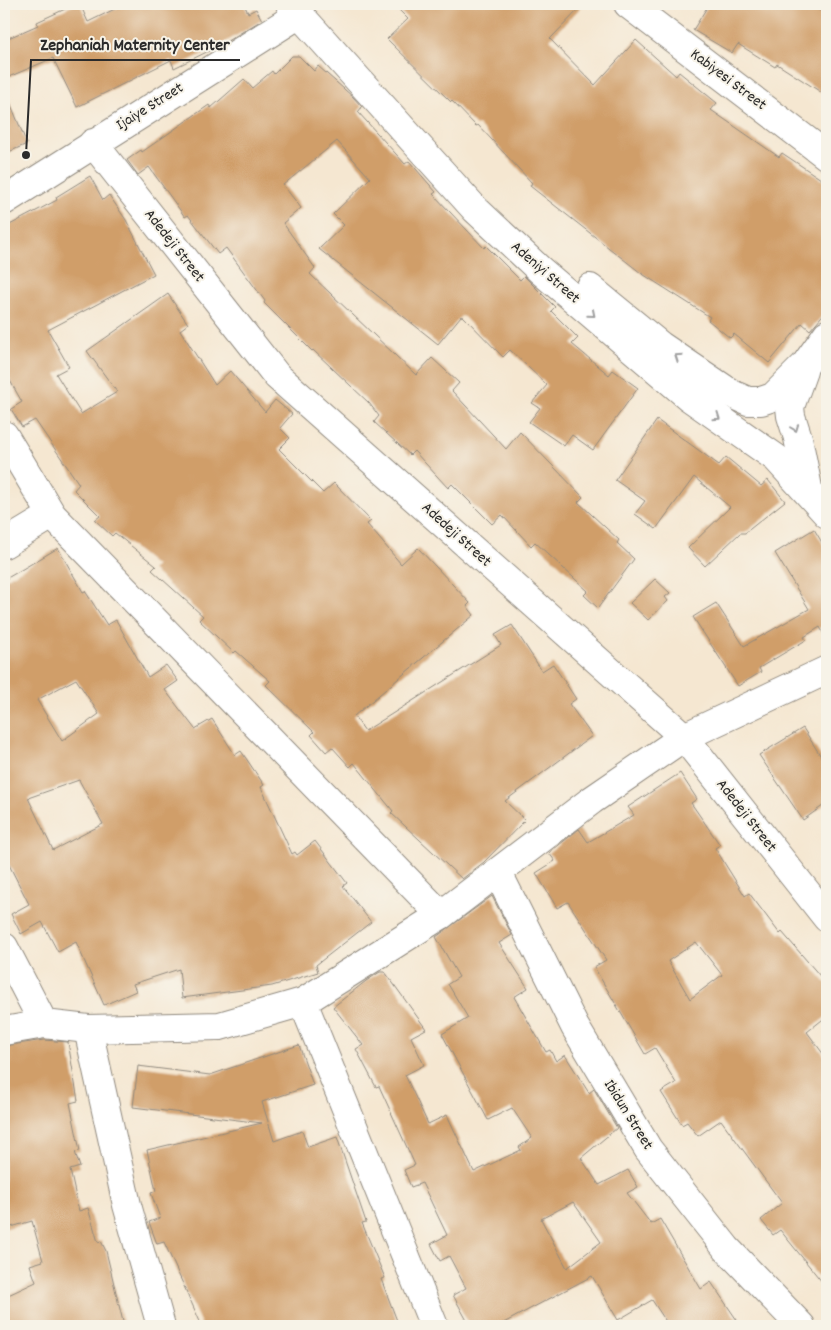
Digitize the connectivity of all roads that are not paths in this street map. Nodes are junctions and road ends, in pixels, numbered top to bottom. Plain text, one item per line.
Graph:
1 (628, 4) edge
2 (299, 8) edge
3 (93, 143) junction
4 (827, 156) edge
5 (4, 201) edge
6 (827, 334) edge
7 (805, 365) junction
8 (4, 435) edge
9 (808, 493) junction
10 (827, 514) edge
11 (52, 515) junction
12 (4, 544) edge
13 (827, 670) edge
14 (684, 737) junction
15 (498, 873) junction
16 (441, 915) junction
17 (827, 918) edge
18 (4, 947) edge
19 (303, 1002) junction
20 (44, 1024) junction
21 (88, 1029) junction
22 (4, 1031) edge
23 (160, 1326) edge
24 (434, 1326) edge
25 (801, 1326) edge

1 - 4 street, Kabiyesi Street
2 - 3 street, Ijaiye Street
7 -> 2 street, Adeniyi Street
2 -> 9 street, Adeniyi Street
3 - 5 street, Ijaiye Street
3 - 14 street, Adedeji Street
6 - 7 street
7 -> 9 street
8 - 11 street
9 - 10 street, Adeniyi Street
11 - 12 street
11 - 16 street
13 - 14 street
14 - 15 street
14 - 17 street, Adedeji Street
15 - 16 street
15 - 25 street, Ibidun Street
16 - 19 street
18 - 20 street
19 - 21 street
19 - 24 street
20 - 21 street
20 - 22 street
21 - 23 street

